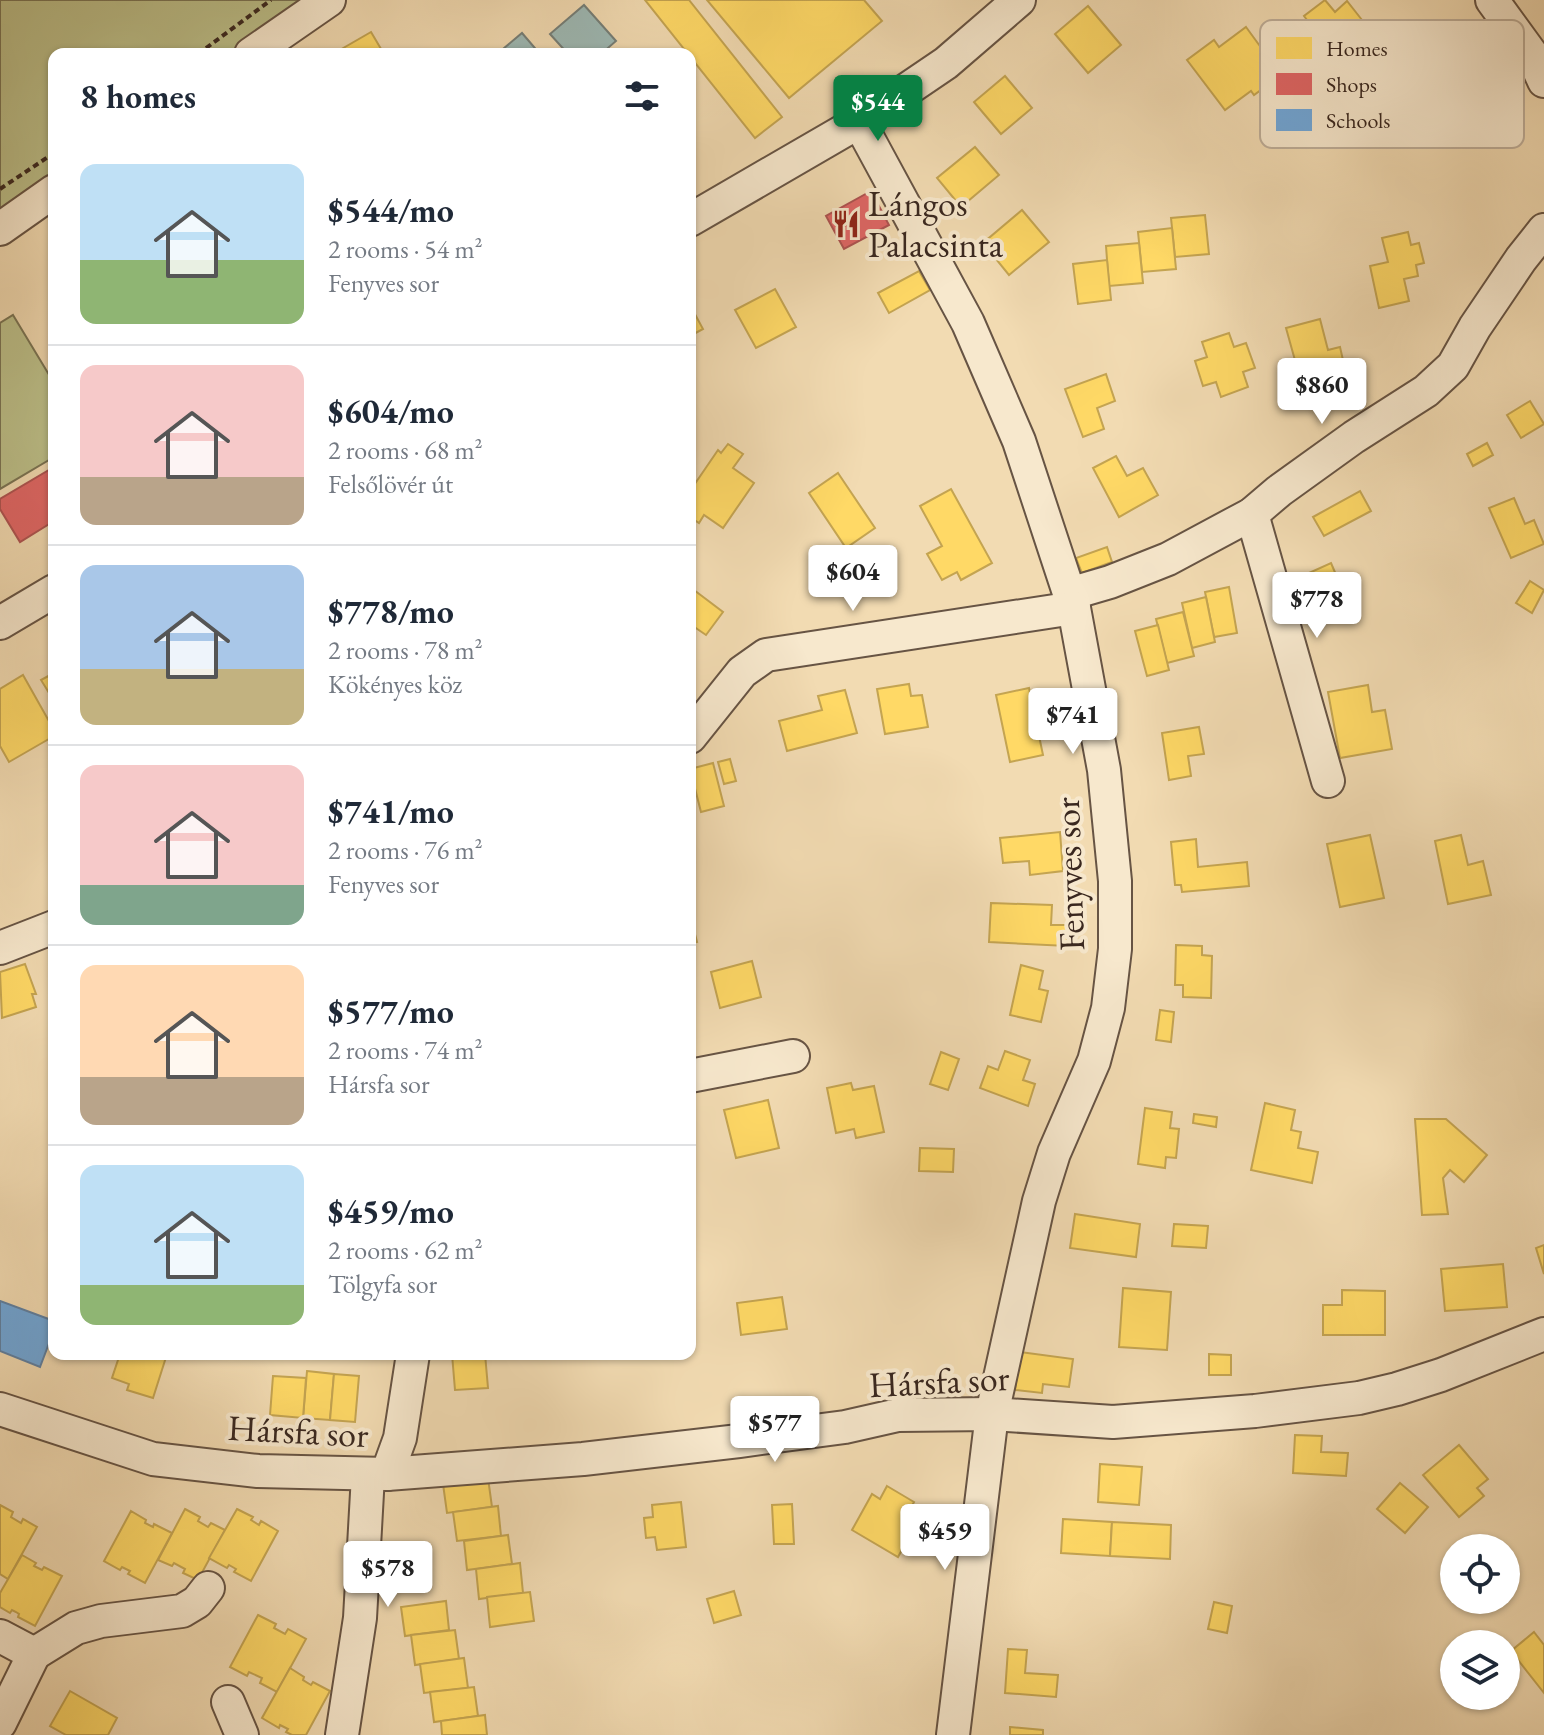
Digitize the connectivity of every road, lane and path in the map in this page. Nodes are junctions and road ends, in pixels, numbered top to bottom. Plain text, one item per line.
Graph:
1 (271, 0) edge
2 (329, 0) edge
3 (1019, 0) edge
4 (1492, 0) edge
5 (1507, 20) edge
6 (1524, 44) edge
7 (206, 48) edge
8 (260, 48) edge
9 (1544, 81) edge
10 (859, 122) junction
11 (48, 157) edge
12 (0, 189) edge
13 (48, 195) edge
14 (696, 217) edge
15 (0, 229) edge
16 (1544, 230) edge
17 (1252, 514) junction
18 (48, 595) edge
19 (1072, 601) junction
20 (0, 623) edge
21 (696, 730) edge
22 (1328, 781) dead end
23 (48, 929) edge
24 (0, 948) edge
25 (793, 1056) dead end
26 (696, 1075) edge
27 (1544, 1334) edge
28 (412, 1360) edge
29 (0, 1409) edge
30 (992, 1414) junction
31 (378, 1475) junction
32 (208, 1588) dead end
33 (0, 1636) edge
34 (34, 1654) junction
35 (228, 1702) dead end
36 (0, 1723) edge
37 (242, 1735) edge
38 (342, 1735) edge
39 (953, 1735) edge

1 - 7 path
2 - 8 street
3 - 10 street
4 - 5 street
6 - 9 street
10 - 14 street
10 - 19 street, Fenyves sor
11 - 12 path
13 - 15 street
16 - 17 street
17 - 19 street
17 - 22 street
18 - 20 street
19 - 21 street
19 - 30 street, Fenyves sor
23 - 24 street
25 - 26 street
27 - 30 street, Hársfa sor
28 - 31 street
29 - 31 street, Hársfa sor
30 - 31 street, Hársfa sor
30 - 39 street, Fenyves sor
31 - 38 street
32 - 34 street
33 - 34 street
34 - 36 street
35 - 37 street

